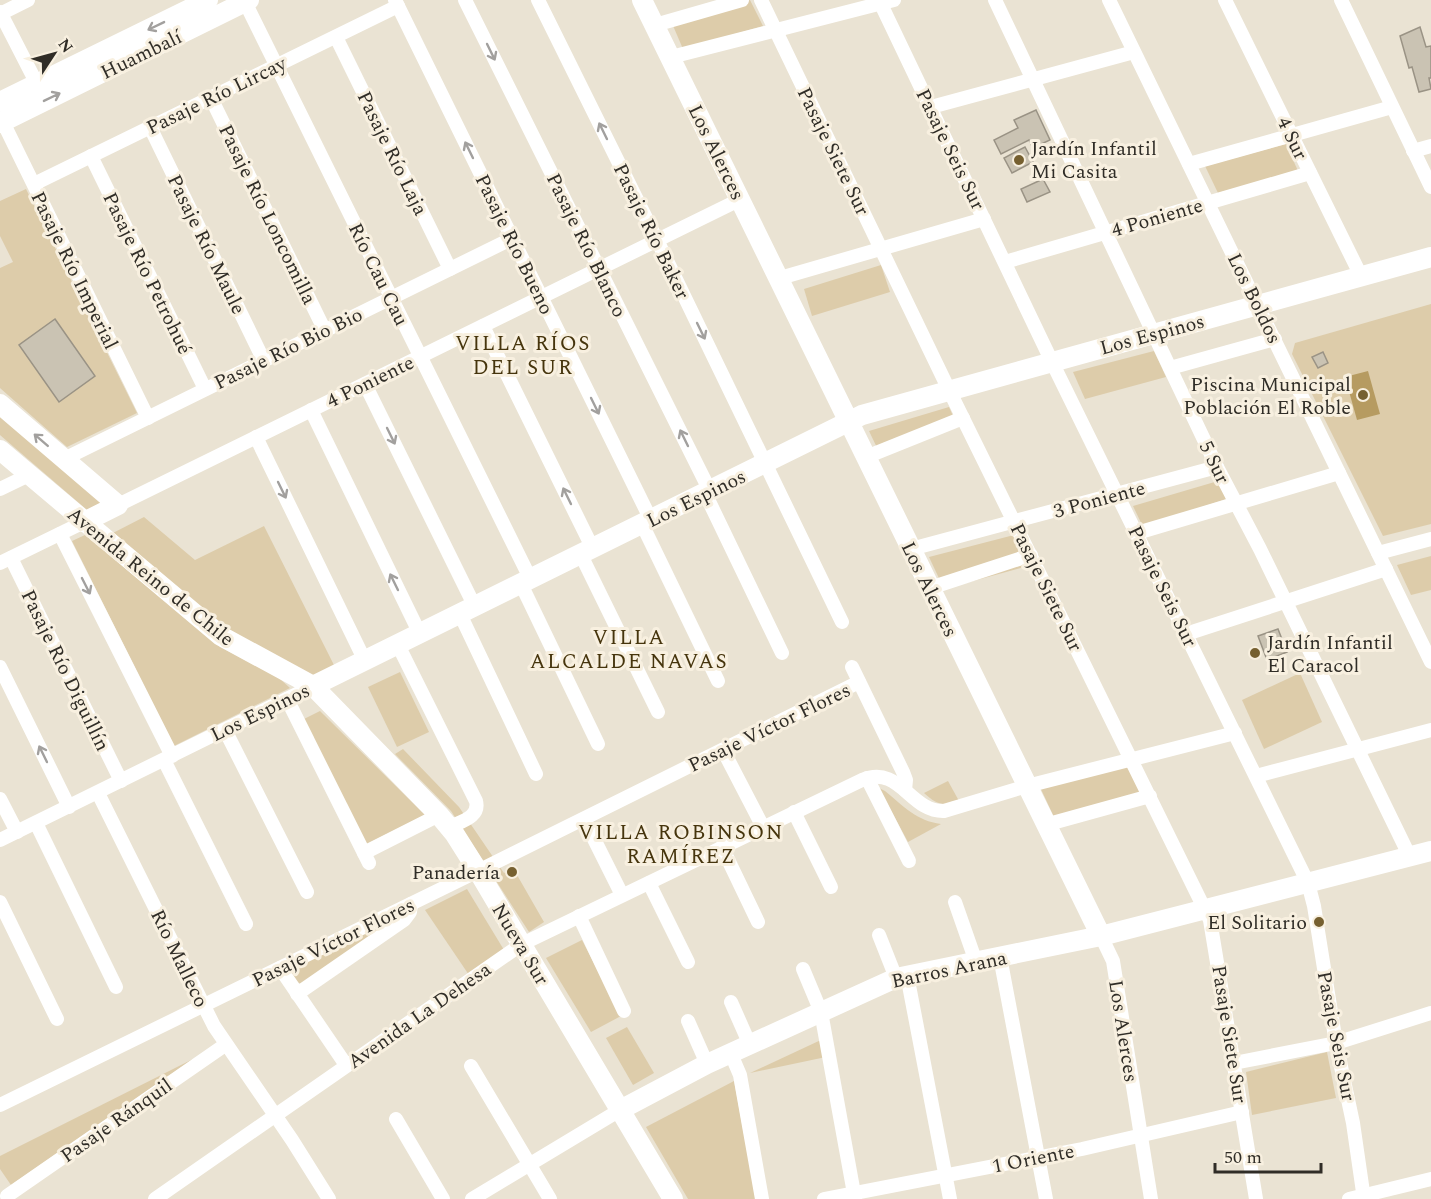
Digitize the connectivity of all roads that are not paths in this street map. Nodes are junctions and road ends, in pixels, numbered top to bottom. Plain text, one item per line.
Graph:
1 (28, 0) edge
2 (208, 0) edge
3 (465, 0) edge
4 (538, 0) edge
5 (642, 0) edge
6 (742, 0) edge
7 (761, 0) edge
8 (995, 0) edge
9 (1109, 0) edge
10 (1225, 0) edge
11 (1341, 0) edge
12 (246, 1) edge
13 (885, 1) edge
14 (397, 3) edge
15 (0, 13) edge
16 (655, 25) junction
17 (776, 30) junction
18 (336, 37) junction
19 (1134, 52) junction
20 (671, 57) junction
21 (275, 66) junction
22 (1032, 79) junction
23 (37, 84) junction
24 (211, 98) junction
25 (0, 102) edge
26 (931, 107) junction
27 (1392, 107) junction
28 (1, 122) edge
29 (150, 127) junction
30 (1291, 135) junction
31 (1431, 146) edge
32 (1413, 151) junction
33 (91, 156) junction
34 (1189, 164) junction
35 (1310, 173) junction
36 (34, 184) junction
37 (1431, 187) edge
38 (741, 199) junction
39 (1208, 203) junction
40 (984, 219) junction
41 (1106, 232) junction
42 (513, 238) junction
43 (657, 240) junction
44 (881, 250) junction
45 (1431, 257) edge
46 (1005, 262) junction
47 (450, 269) junction
48 (599, 269) junction
49 (1360, 276) junction
50 (780, 278) junction
51 (542, 297) junction
52 (391, 298) junction
53 (1258, 304) junction
54 (483, 326) junction
55 (325, 331) junction
56 (1152, 334) junction
57 (1275, 339) junction
58 (420, 357) junction
59 (264, 361) junction
60 (1052, 362) junction
61 (1170, 368) junction
62 (365, 384) junction
63 (205, 389) junction
64 (949, 390) junction
65 (0, 404) edge
66 (311, 411) junction
67 (148, 418) junction
68 (963, 418) junction
69 (849, 420) junction
70 (256, 437) junction
71 (0, 450) edge
72 (866, 457) junction
73 (64, 459) junction
74 (765, 464) junction
75 (1217, 467) junction
76 (1339, 473) junction
77 (29, 475) junction
78 (0, 489) edge
79 (707, 492) junction
80 (1117, 494) junction
81 (117, 505) junction
82 (1236, 505) junction
83 (1014, 521) junction
84 (84, 522) junction
85 (647, 522) junction
86 (1137, 533) junction
87 (60, 534) junction
88 (1431, 539) edge
89 (911, 549) junction
90 (587, 552) junction
91 (1378, 553) junction
92 (1031, 555) junction
93 (5, 561) edge
94 (1386, 569) junction
95 (526, 582) junction
96 (930, 588) junction
97 (1285, 602) junction
98 (467, 611) junction
99 (842, 622) dead end
100 (420, 634) junction
101 (1186, 634) junction
102 (398, 645) junction
103 (782, 653) dead end
104 (365, 661) junction
105 (1431, 662) edge
106 (852, 667) dead end
107 (0, 668) edge
108 (718, 681) dead end
109 (859, 682) junction
110 (313, 686) junction
111 (287, 699) junction
112 (658, 712) dead end
113 (225, 730) junction
114 (1431, 730) edge
115 (1235, 733) junction
116 (598, 744) dead end
117 (723, 750) junction
118 (1357, 750) junction
119 (168, 758) junction
120 (1132, 759) junction
121 (536, 774) dead end
122 (1256, 776) junction
123 (867, 778) junction
124 (121, 781) junction
125 (1026, 786) junction
126 (905, 790) junction
127 (98, 793) junction
128 (1150, 796) junction
129 (0, 799) edge
130 (69, 807) junction
131 (794, 812) junction
132 (584, 819) junction
133 (445, 821) junction
134 (36, 823) junction
135 (1045, 825) junction
136 (763, 827) junction
137 (16, 832) junction
138 (0, 840) edge
139 (722, 847) junction
140 (1425, 857) edge
141 (909, 861) dead end
142 (478, 871) junction
143 (649, 883) junction
144 (1308, 883) junction
145 (831, 887) dead end
146 (307, 892) dead end
147 (622, 895) junction
148 (955, 902) dead end
149 (0, 903) edge
150 (411, 904) junction
151 (1206, 909) junction
152 (579, 916) junction
153 (758, 922) dead end
154 (246, 924) dead end
155 (879, 935) dead end
156 (1101, 936) junction
157 (522, 944) junction
158 (1000, 957) junction
159 (688, 962) dead end
160 (976, 962) junction
161 (280, 968) junction
162 (803, 969) dead end
163 (902, 976) junction
164 (116, 987) dead end
165 (297, 994) junction
166 (731, 1002) dead end
167 (203, 1005) junction
168 (624, 1011) dead end
169 (820, 1012) junction
170 (1431, 1013) edge
171 (57, 1019) dead end
172 (688, 1022) dead end
173 (1336, 1043) junction
174 (225, 1045) junction
175 (750, 1046) junction
176 (731, 1054) junction
177 (1234, 1063) junction
178 (707, 1064) junction
179 (346, 1065) junction
180 (471, 1066) dead end
181 (0, 1105) edge
182 (620, 1110) junction
183 (1242, 1112) junction
184 (275, 1115) junction
185 (396, 1119) dead end
186 (1140, 1135) junction
187 (1038, 1158) junction
188 (530, 1164) junction
189 (946, 1175) junction
190 (1431, 1179) edge
191 (5, 1194) edge
192 (854, 1196) edge
193 (1364, 1197) edge
194 (155, 1199) edge
195 (329, 1199) edge
196 (443, 1199) edge
197 (472, 1199) edge
198 (550, 1199) edge
199 (673, 1199) edge
200 (762, 1199) edge
201 (824, 1199) edge
202 (950, 1199) edge
203 (1046, 1199) edge
204 (1151, 1199) edge
205 (1256, 1199) edge
206 (1349, 1199) edge

1 - 15 street
2 -> 23 street, Huambalí
3 -> 48 street, Pasaje Río Blanco
43 -> 4 street, Pasaje Río Baker
5 - 16 street, Los Alerces
6 - 16 street
7 - 17 street, Pasaje Siete Sur
8 - 22 street, 5 Sur
9 - 19 street, Los Boldos
10 - 30 street, 4 Sur
11 - 27 street
12 - 21 street, Río Cau Cau
28 -> 12 street, Huambalí
13 - 17 street
13 - 26 street, Pasaje Seis Sur
14 - 18 street, Pasaje Río Lircay
42 -> 14 street, Pasaje Río Bueno
15 - 23 street
16 - 20 street, Los Alerces
17 - 20 street
17 - 44 street, Pasaje Siete Sur
18 - 21 street, Pasaje Río Lircay
18 - 47 street, Pasaje Río Laja
19 - 22 street
19 - 34 street, Los Boldos
20 - 38 street, Los Alerces
21 - 24 street, Pasaje Río Lircay
21 - 52 street, Río Cau Cau
22 - 26 street
22 - 41 street, 5 Sur
23 - 25 street, Huambalí
24 - 29 street, Pasaje Río Lircay
24 - 55 street, Pasaje Río Loncomilla
26 - 40 street, Pasaje Seis Sur
27 - 30 street
27 - 32 street
28 - 36 street, Pasaje Río Imperial
29 - 33 street, Pasaje Río Lircay
29 - 59 street, Pasaje Río Maule
30 - 34 street
30 - 35 street, 4 Sur
31 - 32 street
32 - 37 street
33 - 36 street, Pasaje Río Lircay
33 - 63 street, Pasaje Río Petrohué
34 - 39 street, Los Boldos
35 - 39 street, 4 Poniente
35 - 49 street, 4 Sur
36 - 67 street, Pasaje Río Imperial
38 - 43 street, 4 Poniente
38 - 50 street, Los Alerces
39 - 41 street, 4 Poniente
39 - 53 street, Los Boldos
40 - 44 street
40 - 46 street, Pasaje Seis Sur
41 - 46 street, 4 Poniente
41 - 56 street, 5 Sur
42 - 47 street, Pasaje Río Bio Bio
42 - 51 street, Pasaje Río Bueno
43 - 48 street, 4 Poniente
43 -> 74 street, Pasaje Río Baker
44 - 50 street
44 - 64 street, Pasaje Siete Sur
45 - 49 street, Los Espinos
46 - 60 street, Pasaje Seis Sur
47 - 52 street, Pasaje Río Bio Bio
48 - 51 street, 4 Poniente
79 -> 48 street, Pasaje Río Blanco
49 - 53 street, Los Espinos
50 - 69 street, Los Alerces
51 - 54 street, 4 Poniente
51 -> 85 street, Pasaje Río Bueno
52 - 55 street, Pasaje Río Bio Bio
52 - 58 street, Río Cau Cau
53 - 56 street, Los Espinos
53 - 57 street, Los Boldos
54 - 58 street, 4 Poniente
90 -> 54 street
55 - 59 street, Pasaje Río Bio Bio
56 - 60 street, Los Espinos
56 - 61 street, 5 Sur
57 - 61 street
57 - 76 street, Los Boldos
58 - 62 street, 4 Poniente
58 - 95 street, Río Cau Cau
59 - 63 street, Pasaje Río Bio Bio
60 - 64 street, Los Espinos
60 - 80 street, Pasaje Seis Sur
61 - 75 street, 5 Sur
62 - 66 street, 4 Poniente
62 -> 98 street
63 - 67 street, Pasaje Río Bio Bio
64 - 68 street, Pasaje Siete Sur
64 - 69 street, Los Espinos
73 -> 65 street, Avenida Reino de Chile
66 - 70 street, 4 Poniente
100 -> 66 street
67 - 73 street, Pasaje Río Bio Bio
68 - 72 street
68 - 83 street, Pasaje Siete Sur
69 - 72 street, Los Alerces
69 - 74 street, Los Espinos
70 - 81 street, 4 Poniente
70 -> 104 street
71 - 77 street, Avenida Reino de Chile
72 - 89 street, Los Alerces
73 - 81 street, Avenida Reino de Chile
74 - 79 street, Los Espinos
74 - 99 street, Pasaje Río Baker
75 - 80 street, 3 Poniente
75 - 82 street, 5 Sur
76 - 82 street
76 - 91 street, Los Boldos
77 - 78 street
77 - 84 street, Avenida Reino de Chile
79 - 85 street, Los Espinos
79 - 103 street, Pasaje Río Blanco
80 - 83 street, 3 Poniente
80 - 86 street, Pasaje Seis Sur
81 - 84 street, 4 Poniente
82 - 86 street
82 - 97 street, 5 Sur
83 - 89 street, 3 Poniente
83 - 92 street, Pasaje Siete Sur
84 - 87 street, 4 Poniente
84 - 110 street, Avenida Reino de Chile
85 - 90 street, Los Espinos
85 - 108 street, Pasaje Río Bueno
86 - 101 street, Pasaje Seis Sur
87 - 93 street, 4 Poniente
87 -> 119 street
88 - 91 street
89 - 96 street, Los Alerces
90 - 95 street, Los Espinos
90 - 112 street
91 - 94 street, Los Boldos
92 - 96 street
92 - 120 street, Pasaje Siete Sur
93 - 124 street, Pasaje Río Diguillín
94 - 97 street
94 - 105 street, Los Boldos
95 - 98 street, Los Espinos
95 - 116 street, Río Cau Cau
96 - 125 street, Los Alerces
97 - 101 street
97 - 118 street, 5 Sur
98 - 100 street, Los Espinos
98 - 121 street
100 - 102 street, Los Espinos
101 - 115 street, Pasaje Seis Sur
102 - 104 street, Los Espinos
102 - 133 street
104 - 110 street, Los Espinos
106 - 109 street
130 -> 107 street
109 - 117 street, Pasaje Víctor Flores
109 - 126 street
110 - 111 street, Los Espinos
110 - 133 street, Nueva Sur
111 - 113 street, Los Espinos
111 - 133 street
113 - 119 street, Los Espinos
113 - 146 street
114 - 118 street
115 - 120 street
115 - 122 street, Pasaje Seis Sur
117 - 132 street, Pasaje Víctor Flores
117 - 136 street
118 - 122 street
118 - 140 street, 5 Sur
119 - 124 street, Los Espinos
119 - 154 street
120 - 125 street
120 - 128 street, Pasaje Siete Sur
122 - 144 street, Pasaje Seis Sur
123 - 126 street
123 - 131 street, Avenida La Dehesa
123 - 141 street
124 - 127 street, Los Espinos
125 - 126 street
125 - 135 street, Los Alerces
127 - 130 street, Los Espinos
127 - 167 street, Río Malleco
128 - 135 street
128 - 151 street, Pasaje Siete Sur
129 - 137 street
130 - 134 street, Los Espinos
131 - 136 street, Avenida La Dehesa
131 - 145 street
132 - 142 street, Pasaje Víctor Flores
132 - 147 street
133 - 142 street, Nueva Sur
134 - 137 street, Los Espinos
134 - 164 street
135 - 156 street, Los Alerces
136 - 139 street, Avenida La Dehesa
137 - 138 street, Los Espinos
139 - 143 street, Avenida La Dehesa
139 - 153 street
140 - 144 street, Barros Arana
142 - 150 street, Pasaje Víctor Flores
142 - 157 street, Nueva Sur
143 - 147 street, Avenida La Dehesa
143 - 159 street
144 - 151 street, Barros Arana
144 - 173 street, Pasaje Seis Sur
147 - 152 street, Avenida La Dehesa
148 - 160 street
149 - 171 street
150 - 161 street, Pasaje Víctor Flores
150 - 165 street
151 - 156 street, Barros Arana
151 - 177 street, Pasaje Siete Sur
152 - 157 street, Avenida La Dehesa
152 - 168 street
155 - 163 street
156 - 158 street, Barros Arana
156 - 186 street, Los Alerces
157 - 179 street, Avenida La Dehesa
157 - 182 street, Nueva Sur
158 - 160 street, Barros Arana
158 - 187 street
160 - 163 street, Barros Arana
161 - 165 street
161 - 167 street, Pasaje Víctor Flores
162 - 169 street
163 - 169 street, Barros Arana
163 - 189 street
165 - 179 street
166 - 175 street
167 - 174 street, Río Malleco
167 - 181 street, Pasaje Víctor Flores
169 - 175 street, Barros Arana
169 - 192 street
170 - 173 street
172 - 178 street
173 - 177 street
173 - 193 street, Pasaje Seis Sur
174 - 184 street, Río Malleco
174 - 191 street, Pasaje Ránquil
175 - 176 street, Barros Arana
176 - 178 street, Barros Arana
176 - 200 street
177 - 183 street, Pasaje Siete Sur
178 - 182 street, Barros Arana
179 - 184 street, Avenida La Dehesa
180 - 188 street
182 - 188 street, Barros Arana
182 - 199 street, Nueva Sur
183 - 186 street, 1 Oriente
183 - 205 street, Pasaje Siete Sur
184 - 194 street, Avenida La Dehesa
184 - 195 street, Río Malleco
185 - 196 street
186 - 187 street, 1 Oriente
186 - 204 street, Los Alerces
187 - 189 street, 1 Oriente
187 - 203 street
188 - 197 street, Barros Arana
188 - 198 street
189 - 192 street, 1 Oriente
189 - 202 street
190 - 193 street
192 - 201 street, 1 Oriente
193 - 206 street

